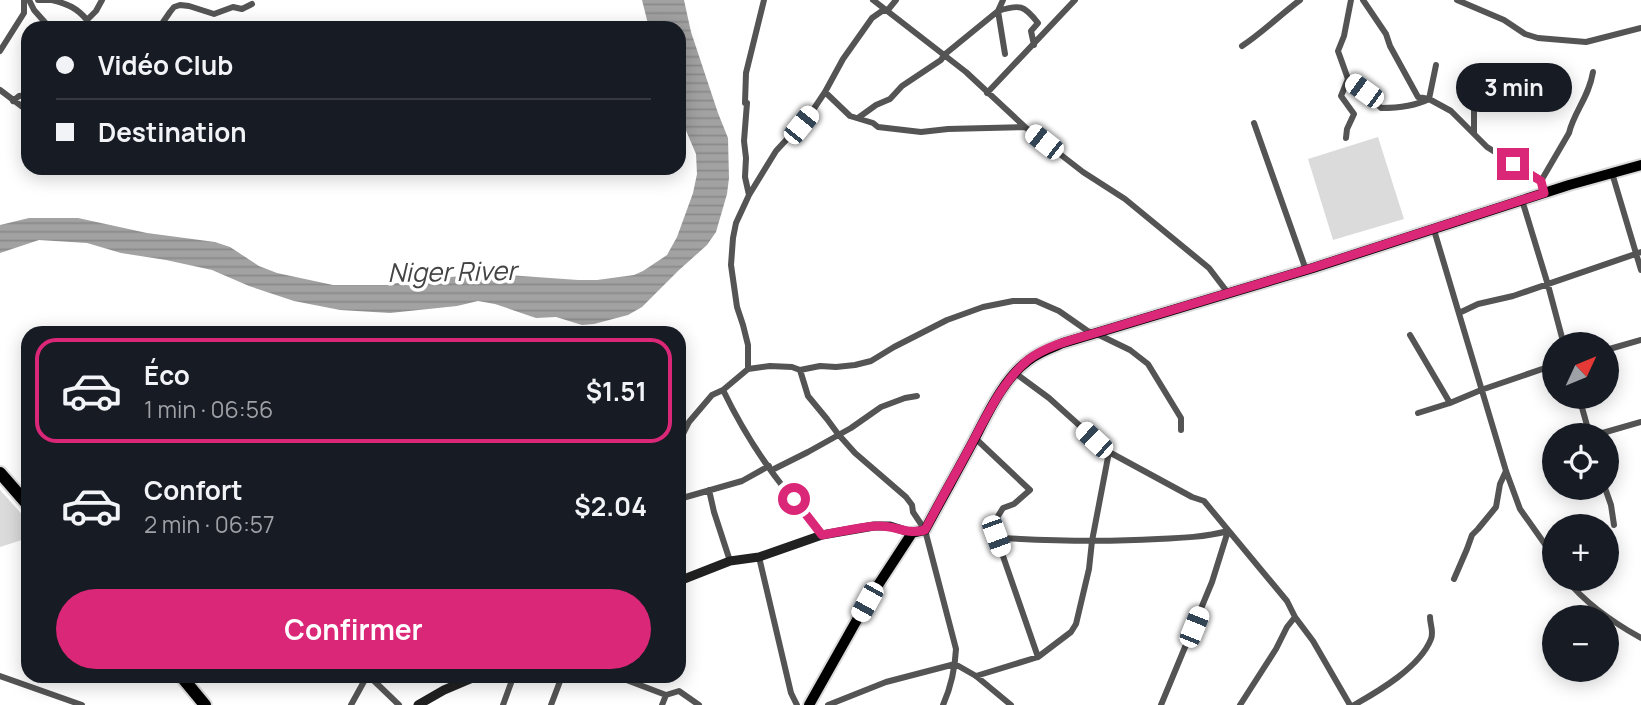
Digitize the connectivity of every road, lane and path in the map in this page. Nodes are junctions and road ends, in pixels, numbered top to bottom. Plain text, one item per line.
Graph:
1 (27, 0) edge
2 (38, 0) edge
3 (51, 0) edge
4 (102, 0) edge
5 (764, 0) edge
6 (873, 0) edge
7 (896, 0) edge
8 (1003, 0) edge
9 (1018, 0) edge
10 (1075, 0) edge
11 (1300, 0) edge
12 (1351, 0) edge
13 (1363, 0) edge
14 (1457, 0) edge
15 (252, 4) dead end
16 (998, 10) junction
17 (887, 11) junction
18 (1031, 13) junction
19 (87, 20) joint
20 (44, 21) edge
21 (164, 21) edge
22 (1050, 27) junction
23 (1641, 28) edge
24 (1034, 45) junction
25 (1242, 46) dead end
26 (0, 51) edge
27 (1005, 54) dead end
28 (944, 55) junction
29 (1436, 65) dead end
30 (1479, 67) dead end
31 (1593, 72) dead end
32 (1348, 79) junction
33 (0, 90) edge
34 (825, 92) junction
35 (988, 93) junction
36 (21, 96) edge
37 (1429, 99) junction
38 (13, 101) junction
39 (21, 106) edge
40 (858, 118) junction
41 (1254, 123) dead end
42 (1025, 127) junction
43 (1474, 132) junction
44 (1346, 138) dead end
45 (1641, 165) edge
46 (1612, 173) junction
47 (1541, 181) junction
48 (1544, 193) junction
49 (749, 195) junction
50 (1522, 200) junction
51 (1434, 230) junction
52 (1639, 253) edge
53 (1306, 270) junction
54 (1641, 270) edge
55 (1548, 285) junction
56 (1228, 293) junction
57 (1459, 313) junction
58 (1561, 332) edge
59 (1093, 333) junction
60 (1410, 335) dead end
61 (1641, 341) edge
62 (1619, 347) edge
63 (748, 369) junction
64 (1542, 369) edge
65 (800, 370) junction
66 (1015, 373) junction
67 (723, 390) junction
68 (1481, 390) junction
69 (917, 396) dead end
70 (1450, 403) junction
71 (1418, 413) dead end
72 (1641, 422) edge
73 (686, 428) edge
74 (1619, 428) edge
75 (1181, 430) dead end
76 (838, 435) junction
77 (975, 438) junction
78 (1109, 452) junction
79 (771, 468) junction
80 (1506, 471) junction
81 (0, 473) edge
82 (709, 490) junction
83 (21, 497) edge
84 (686, 497) edge
85 (925, 530) junction
86 (1228, 531) junction
87 (912, 533) junction
88 (822, 535) junction
89 (996, 536) junction
90 (1093, 541) junction
91 (1542, 541) edge
92 (759, 557) junction
93 (730, 561) junction
94 (686, 578) edge
95 (1454, 579) dead end
96 (1576, 591) edge
97 (1296, 617) junction
98 (1430, 617) dead end
99 (1641, 638) edge
100 (1038, 657) junction
101 (955, 664) junction
102 (0, 676) edge
103 (976, 676) junction
104 (187, 683) edge
105 (364, 683) edge
106 (375, 683) edge
107 (455, 683) edge
108 (511, 683) edge
109 (559, 683) edge
110 (634, 683) edge
111 (666, 695) junction
112 (82, 705) edge
113 (205, 705) edge
114 (351, 705) edge
115 (399, 705) edge
116 (418, 705) edge
117 (503, 705) edge
118 (551, 705) edge
119 (662, 705) edge
120 (698, 705) edge
121 (797, 705) edge
122 (809, 705) edge
123 (828, 705) edge
124 (943, 705) edge
125 (1011, 705) edge
126 (1161, 705) edge
127 (1240, 705) edge
128 (1352, 705) edge

1 - 20 street
1 - 26 street
2 - 3 street
3 - 19 street
4 - 19 street
5 - 49 street
6 - 17 street
7 - 17 street
8 - 16 street
9 - 18 street
10 - 22 street
11 - 25 street
12 - 32 street
13 - 37 street
14 - 23 street
15 - 21 street
16 - 18 street
16 - 27 street
16 - 28 street
17 - 28 street
17 - 34 street
18 - 22 street
18 - 24 street
22 - 24 street
24 - 35 street
28 - 35 street
28 - 40 street
29 - 37 street
30 - 43 street
31 - 47 street
32 - 37 street
32 - 44 street
33 - 38 street
34 - 40 street
34 - 49 street
35 - 42 street
36 - 38 street
37 - 43 street
38 - 39 street
40 - 42 street
41 - 53 street
42 - 56 street
43 - 47 street
45 - 46 main road
46 - 48 main road
46 - 52 street
47 - 48 street
48 - 50 main road
49 - 63 street
50 - 51 main road
50 - 55 street
51 - 53 main road
51 - 57 street
52 - 54 street
52 - 55 street
53 - 56 main road
55 - 57 street
55 - 58 street
56 - 59 main road
57 - 68 street
59 - 65 street
59 - 66 main road
59 - 75 street
60 - 70 street
61 - 62 street
63 - 65 street
63 - 67 street
64 - 68 street
65 - 76 street
66 - 77 main road
66 - 78 street
67 - 73 street
67 - 79 street
68 - 70 street
68 - 80 street
69 - 76 street
70 - 71 street
72 - 74 street
76 - 79 street
76 - 85 street
77 - 85 main road
77 - 89 street
78 - 86 street
78 - 90 street
79 - 82 street
79 - 88 street
80 - 91 street
80 - 95 street
81 - 83 highway
82 - 84 street
82 - 93 street
85 - 87 main road
85 - 101 street
86 - 90 street
86 - 97 street
86 - 126 street
87 - 88 street
87 - 122 main road
88 - 92 street
89 - 90 street
89 - 100 street
90 - 100 street
92 - 93 street
92 - 121 street
93 - 94 street
96 - 99 street
97 - 127 street
97 - 128 street
98 - 128 street
100 - 103 street
101 - 103 street
101 - 123 street
101 - 124 street
102 - 112 street
103 - 125 street
104 - 113 highway
105 - 114 street
106 - 115 street
107 - 116 street
108 - 117 street
109 - 118 street
110 - 111 street
111 - 119 street
111 - 120 street

